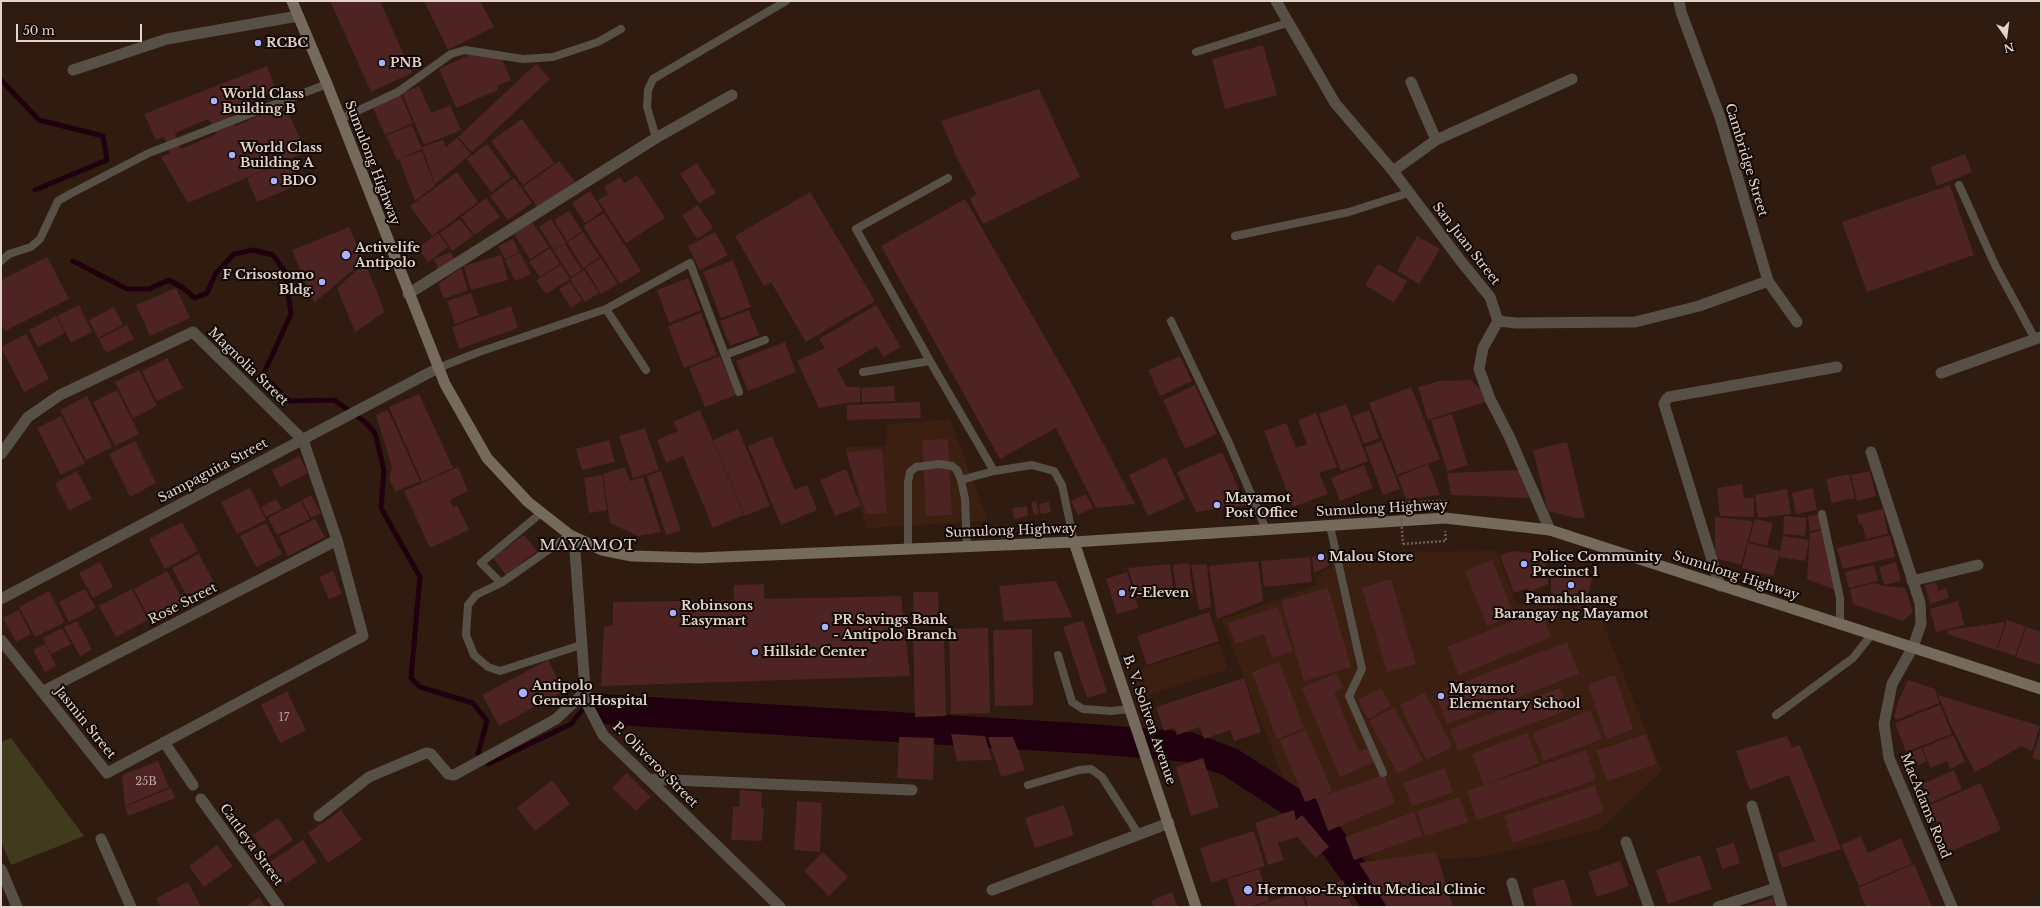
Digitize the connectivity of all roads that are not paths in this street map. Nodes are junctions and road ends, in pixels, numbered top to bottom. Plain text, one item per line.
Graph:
1 (292, 1) edge
2 (786, 1) edge
3 (1276, 1) edge
4 (1679, 1) edge
5 (298, 16) junction
6 (1287, 23) junction
7 (621, 29) dead end
8 (1196, 52) dead end
9 (73, 70) dead end
10 (1572, 79) dead end
11 (1411, 82) dead end
12 (326, 84) junction
13 (732, 95) dead end
14 (340, 119) junction
15 (656, 138) junction
16 (1436, 140) junction
17 (1393, 171) junction
18 (948, 178) dead end
19 (1959, 185) dead end
20 (1408, 193) junction
21 (1235, 236) dead end
22 (1, 261) edge
23 (1768, 281) junction
24 (408, 294) junction
25 (606, 309) junction
26 (1171, 321) dead end
27 (1498, 321) junction
28 (1797, 322) dead end
29 (2038, 338) edge
30 (765, 340) dead end
31 (725, 355) junction
32 (930, 361) junction
33 (1837, 367) dead end
34 (438, 368) junction
35 (646, 370) dead end
36 (863, 372) dead end
37 (1941, 373) dead end
38 (739, 392) dead end
39 (303, 440) junction
40 (1871, 452) dead end
41 (1, 454) edge
42 (994, 471) junction
43 (961, 480) junction
44 (541, 514) junction
45 (1822, 514) dead end
46 (1330, 526) junction
47 (1266, 529) junction
48 (1550, 530) junction
49 (572, 536) junction
50 (336, 540) junction
51 (1074, 542) junction
52 (967, 547) junction
53 (908, 549) junction
54 (1978, 565) dead end
55 (1912, 581) junction
56 (501, 583) junction
57 (1720, 586) junction
58 (1, 598) edge
59 (1840, 623) junction
60 (1872, 634) junction
61 (363, 636) joint
62 (1, 640) edge
63 (581, 645) junction
64 (1913, 647) junction
65 (1058, 655) dead end
66 (2041, 689) edge
67 (42, 692) junction
68 (585, 697) junction
69 (1131, 709) junction
70 (1776, 715) dead end
71 (164, 742) junction
72 (1382, 773) dead end
73 (649, 779) junction
74 (193, 785) dead end
75 (1028, 785) dead end
76 (912, 790) dead end
77 (201, 799) dead end
78 (1752, 806) dead end
79 (319, 816) dead end
80 (1169, 823) junction
81 (1139, 834) junction
82 (101, 839) dead end
83 (1626, 842) dead end
84 (1, 869) edge
85 (1512, 883) dead end
86 (1776, 888) junction
87 (992, 890) dead end
88 (17, 907) edge
89 (131, 907) edge
90 (279, 907) edge
91 (780, 907) edge
92 (1196, 907) edge
93 (1519, 907) edge
94 (1649, 907) edge
95 (1718, 907) edge
96 (1782, 907) edge
97 (1952, 907) edge

1 - 5 main road, Sumulong Highway
2 - 15 lane
3 - 6 street, San Juan Street
4 - 23 street, Cambridge Street
5 - 9 street
5 - 12 main road, Sumulong Highway
6 - 8 lane
6 - 17 street, San Juan Street
7 - 14 lane
10 - 16 street
11 - 16 street
12 - 14 main road, Sumulong Highway
12 - 22 lane
13 - 15 street
14 - 24 main road, Sumulong Highway
15 - 24 street
16 - 17 street
17 - 20 street, San Juan Street
18 - 32 lane
19 - 29 lane
20 - 21 lane
20 - 27 street, San Juan Street
23 - 27 street
23 - 28 street, Cambridge Street
24 - 34 main road, Sumulong Highway
25 - 31 lane
25 - 34 lane
25 - 35 lane
26 - 47 lane
27 - 48 street
29 - 37 street
30 - 31 lane
31 - 38 lane
32 - 36 lane
32 - 42 lane
33 - 57 street
34 - 39 street, Sampaguita Street
34 - 44 main road, Sumulong Highway
39 - 41 street, Magnolia Street
39 - 50 street, Magnolia Street
39 - 58 street, Sampaguita Street
40 - 55 street, MacAdams Road
42 - 43 lane
42 - 51 lane
43 - 52 lane
43 - 53 lane
44 - 49 main road, Sumulong Highway
44 - 56 lane
45 - 59 lane
46 - 47 main road, Sumulong Highway
46 - 48 main road, Sumulong Highway
46 - 72 lane
47 - 51 main road, Sumulong Highway
48 - 57 main road, Sumulong Highway
49 - 53 main road, Sumulong Highway
49 - 56 lane
49 - 63 street, P. Oliveros Street
50 - 61 street, Magnolia Street
50 - 67 street, Rose Street
51 - 52 main road, Sumulong Highway
51 - 69 main road, B. V. Soliven Avenue
52 - 53 main road, Sumulong Highway
54 - 55 street
55 - 64 street, MacAdams Road
56 - 63 lane
57 - 59 main road, Sumulong Highway
59 - 60 main road, Sumulong Highway
60 - 64 main road, Sumulong Highway
60 - 70 lane
61 - 71 street, Jasmin Street
62 - 67 street, Jasmin Street
63 - 68 street, P. Oliveros Street
64 - 66 main road, Sumulong Highway
64 - 97 street, MacAdams Road
65 - 69 lane
67 - 71 street, Jasmin Street
68 - 73 street, P. Oliveros Street
68 - 79 street
69 - 80 main road, B. V. Soliven Avenue
71 - 74 street
73 - 76 street
73 - 91 street, P. Oliveros Street
75 - 81 lane
77 - 90 street, Cattleya Street
78 - 86 street
80 - 81 street
80 - 92 main road, B. V. Soliven Avenue
81 - 87 street
82 - 89 street
83 - 94 street
84 - 88 street
85 - 93 street
86 - 95 street
86 - 96 street

